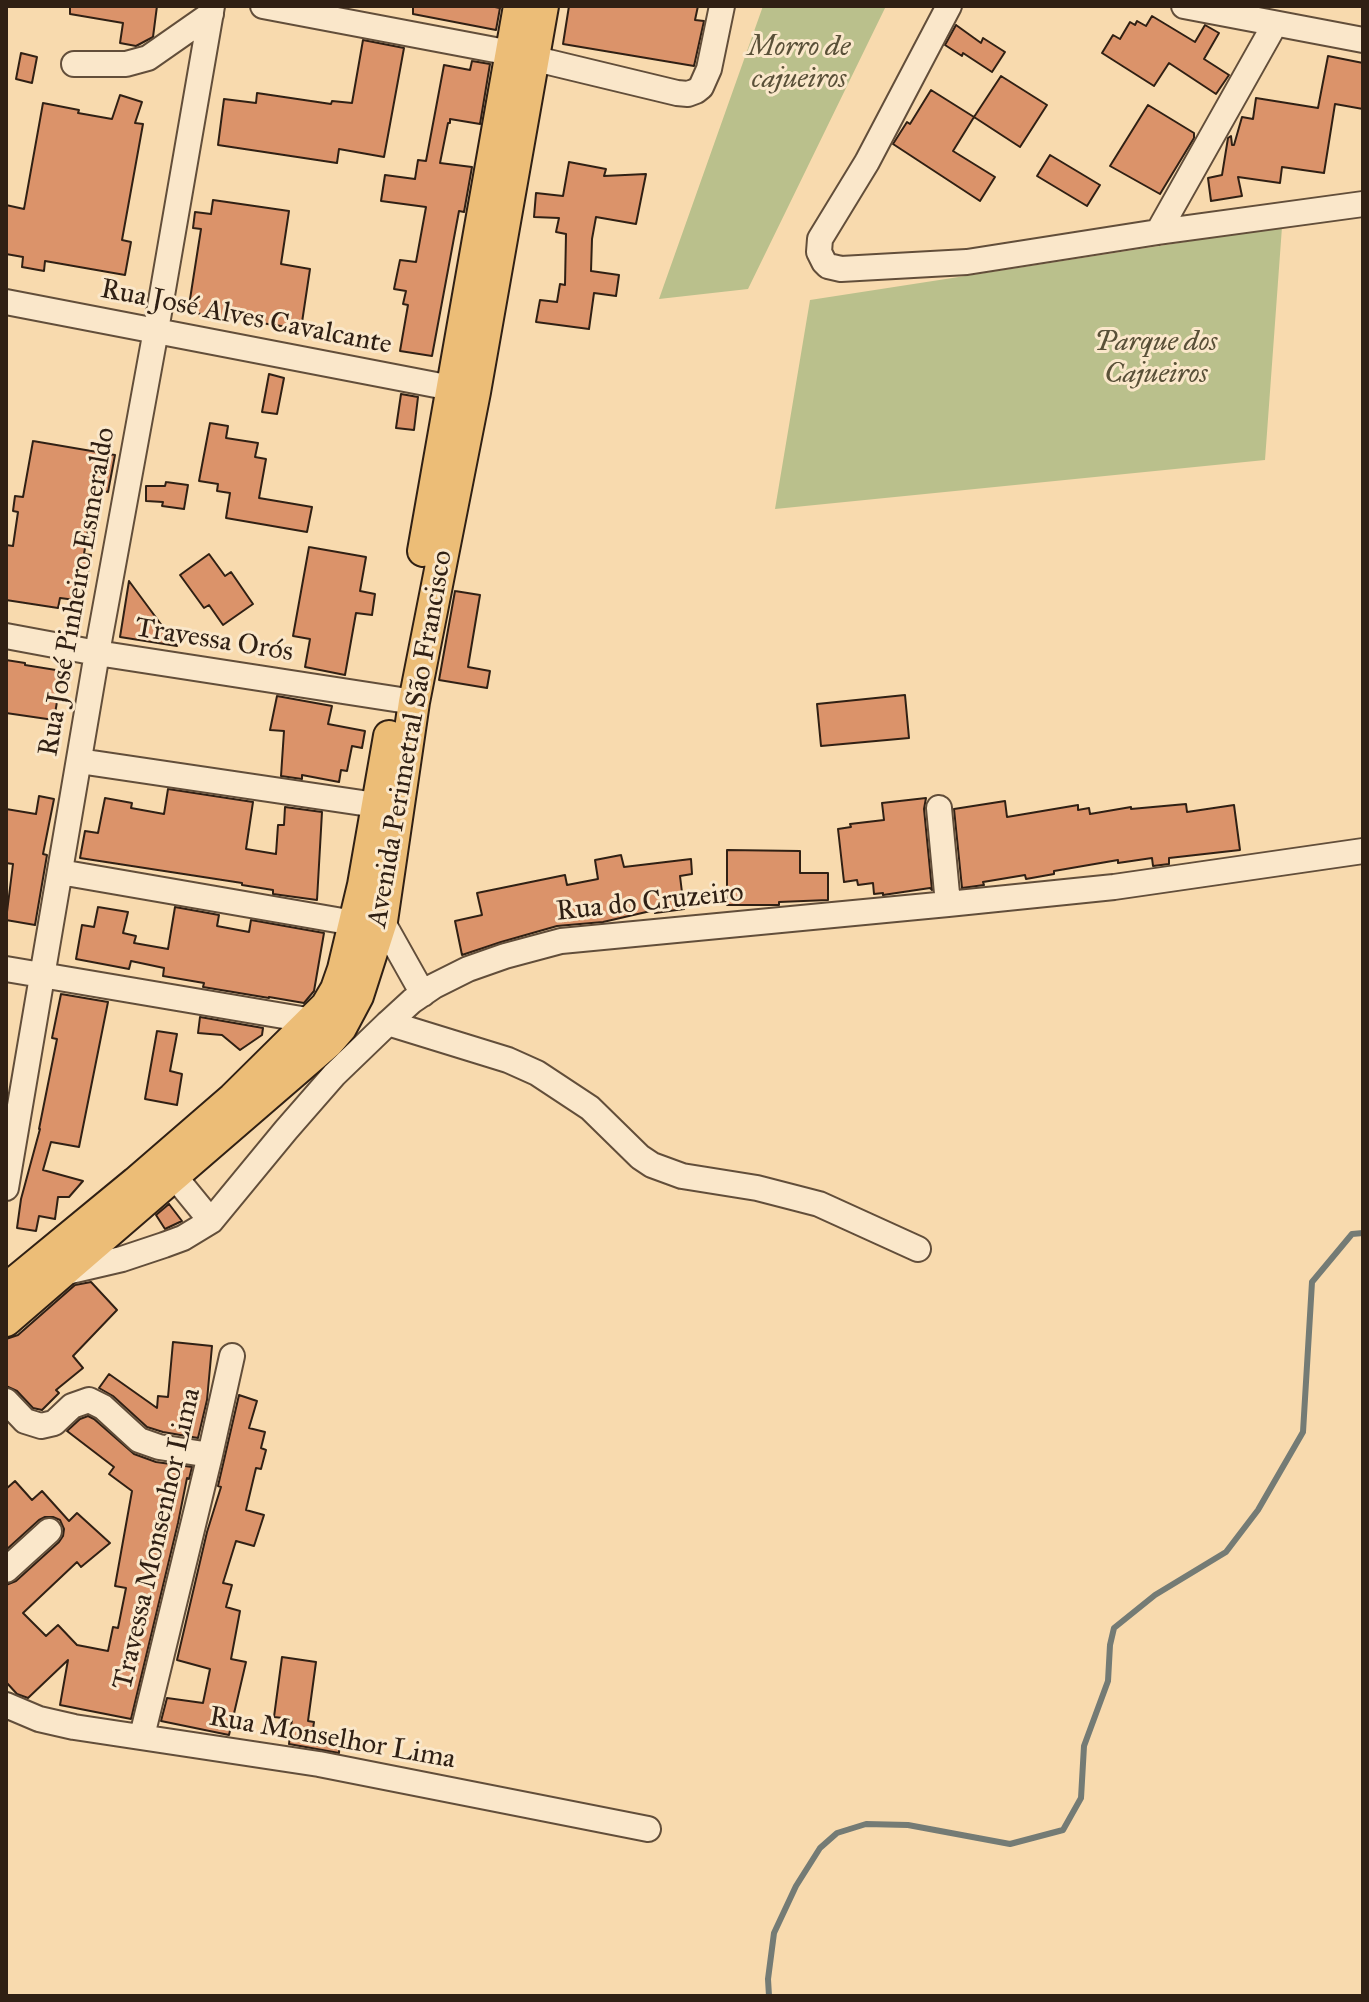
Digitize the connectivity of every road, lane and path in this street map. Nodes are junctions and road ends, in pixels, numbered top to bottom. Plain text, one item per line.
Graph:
1 (263, 6) edge
2 (519, 6) edge
3 (543, 6) edge
4 (722, 6) edge
5 (949, 6) edge
6 (1184, 6) edge
7 (212, 10) edge
8 (1275, 24) junction
9 (1363, 40) edge
10 (522, 56) junction
11 (74, 64) dead end
12 (1363, 204) edge
13 (1158, 232) junction
14 (6, 302) edge
15 (156, 330) junction
16 (464, 390) junction
17 (6, 636) edge
18 (97, 653) junction
19 (405, 700) junction
20 (79, 761) junction
21 (376, 805) junction
22 (939, 808) dead end
23 (1363, 851) edge
24 (60, 872) junction
25 (948, 904) junction
26 (368, 922) junction
27 (6, 969) edge
28 (42, 975) junction
29 (423, 994) junction
30 (313, 1021) junction
31 (388, 1023) junction
32 (175, 1177) junction
33 (6, 1188) edge
34 (211, 1221) junction
35 (918, 1249) dead end
36 (59, 1274) junction
37 (6, 1289) edge
38 (6, 1321) edge
39 (232, 1356) dead end
40 (6, 1401) edge
41 (210, 1455) junction
42 (49, 1531) dead end
43 (6, 1570) edge
44 (6, 1705) edge
45 (142, 1736) junction
46 (648, 1829) dead end

1 - 10 street
2 - 10 main road, Avenida Perimetral São Francisco
3 - 10 main road, Avenida Perimetral São Francisco
4 - 10 street
5 - 13 street
6 - 8 street
7 - 11 street
7 - 15 street, Rua José Pinheiro Esmeraldo
8 - 9 street
8 - 13 street
10 - 16 main road, Avenida Perimetral São Francisco
12 - 13 street
14 - 15 street, Rua José Alves Cavalcante
15 - 16 street, Rua José Alves Cavalcante
15 - 18 street, Rua José Pinheiro Esmeraldo
16 - 19 main road, Avenida Perimetral São Francisco
17 - 18 street, Travessa Orós
18 - 19 street, Travessa Orós
18 - 20 street, Rua José Pinheiro Esmeraldo
19 - 21 main road, Avenida Perimetral São Francisco
19 - 26 main road, Avenida Perimetral São Francisco
20 - 21 street
20 - 24 street, Rua José Pinheiro Esmeraldo
21 - 26 main road, Avenida Perimetral São Francisco
22 - 25 street
23 - 25 street, Rua do Cruzeiro
24 - 26 street
24 - 28 street, Rua José Pinheiro Esmeraldo
25 - 29 street, Rua do Cruzeiro
26 - 29 street
26 - 30 main road, Avenida Perimetral São Francisco
26 - 32 main road, Avenida Perimetral São Francisco
27 - 28 street
28 - 30 street
28 - 33 street, Rua José Pinheiro Esmeraldo
29 - 31 street, Rua do Cruzeiro
30 - 37 main road, Avenida Perimetral São Francisco
31 - 34 street, Rua do Cruzeiro
31 - 35 street
32 - 34 street
32 - 36 main road, Avenida Perimetral São Francisco
34 - 36 street, Rua do Cruzeiro
36 - 38 main road, Avenida Perimetral São Francisco
39 - 41 street, Travessa Monsenhor Lima
40 - 41 street
41 - 45 street, Travessa Monsenhor Lima
42 - 43 street
44 - 45 street, Rua Monselhor Lima
45 - 46 street, Rua Monselhor Lima

